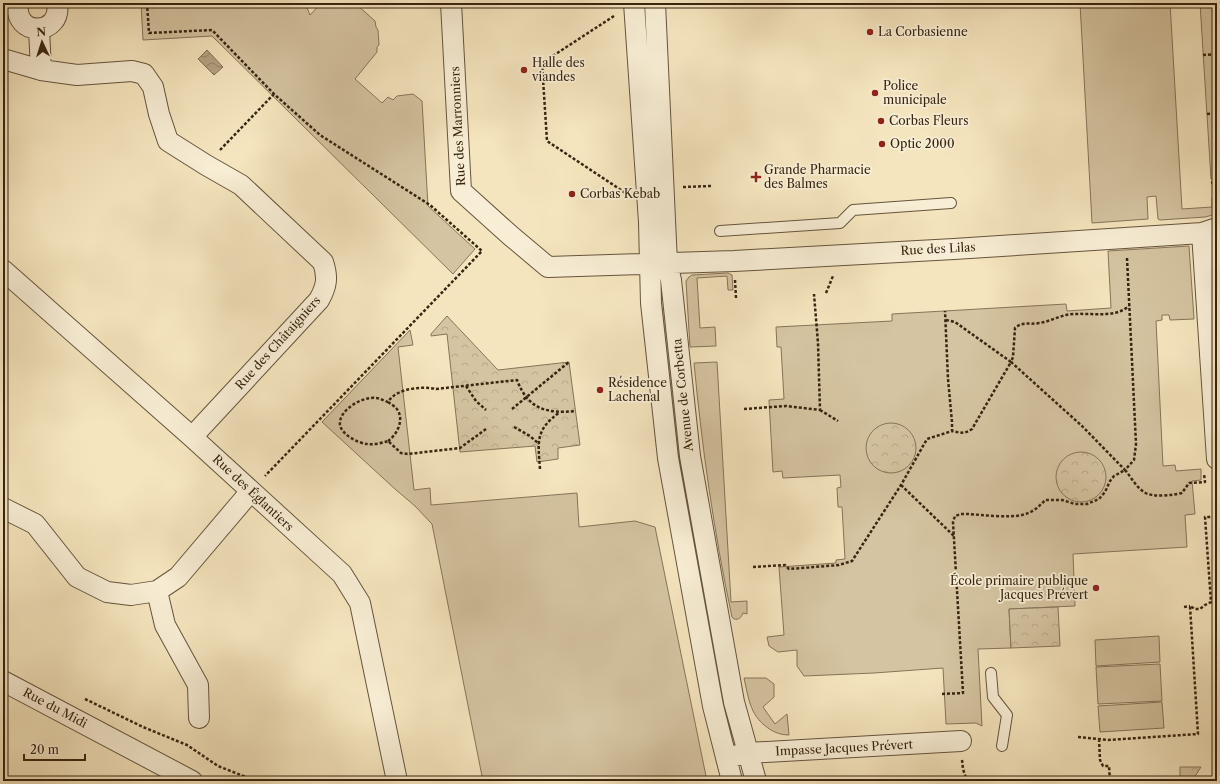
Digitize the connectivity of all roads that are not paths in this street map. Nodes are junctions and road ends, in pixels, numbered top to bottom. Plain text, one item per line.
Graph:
1 (18, 3) edge
2 (57, 3) edge
3 (451, 3) edge
4 (634, 3) edge
5 (655, 3) edge
6 (39, 29) junction
7 (3, 59) edge
8 (41, 70) junction
9 (951, 203) dead end
10 (1209, 230) edge
11 (720, 231) dead end
12 (658, 263) junction
13 (3, 270) edge
14 (192, 437) junction
15 (1211, 467) edge
16 (251, 491) junction
17 (3, 508) edge
18 (157, 591) junction
19 (991, 673) dead end
20 (3, 681) edge
21 (199, 718) dead end
22 (961, 741) dead end
23 (1002, 746) dead end
24 (747, 753) junction
25 (726, 758) junction
26 (192, 781) edge
27 (397, 781) edge
28 (732, 781) edge
29 (756, 781) edge

1 - 6 street
2 - 6 street
3 - 12 street, Rue des Marronniers
4 - 12 street, Avenue de Corbetta
5 - 12 street, Avenue de Corbetta
6 - 8 street
7 - 8 street, Rue des Châtaigniers
8 - 14 street, Rue des Châtaigniers
9 - 11 lane
10 - 12 street, Rue des Lilas
10 - 15 street
12 - 24 street, Avenue de Corbetta
12 - 25 street, Avenue de Corbetta
13 - 14 street, Rue des Églantiers
14 - 16 street, Rue des Églantiers
16 - 18 street
16 - 27 street, Rue des Églantiers
17 - 18 street
18 - 21 street
19 - 23 lane
20 - 26 street, Rue du Midi
22 - 24 street, Impasse Jacques Prévert
24 - 25 street, Impasse Jacques Prévert
24 - 29 street, Avenue de Corbetta
25 - 28 street, Avenue de Corbetta

